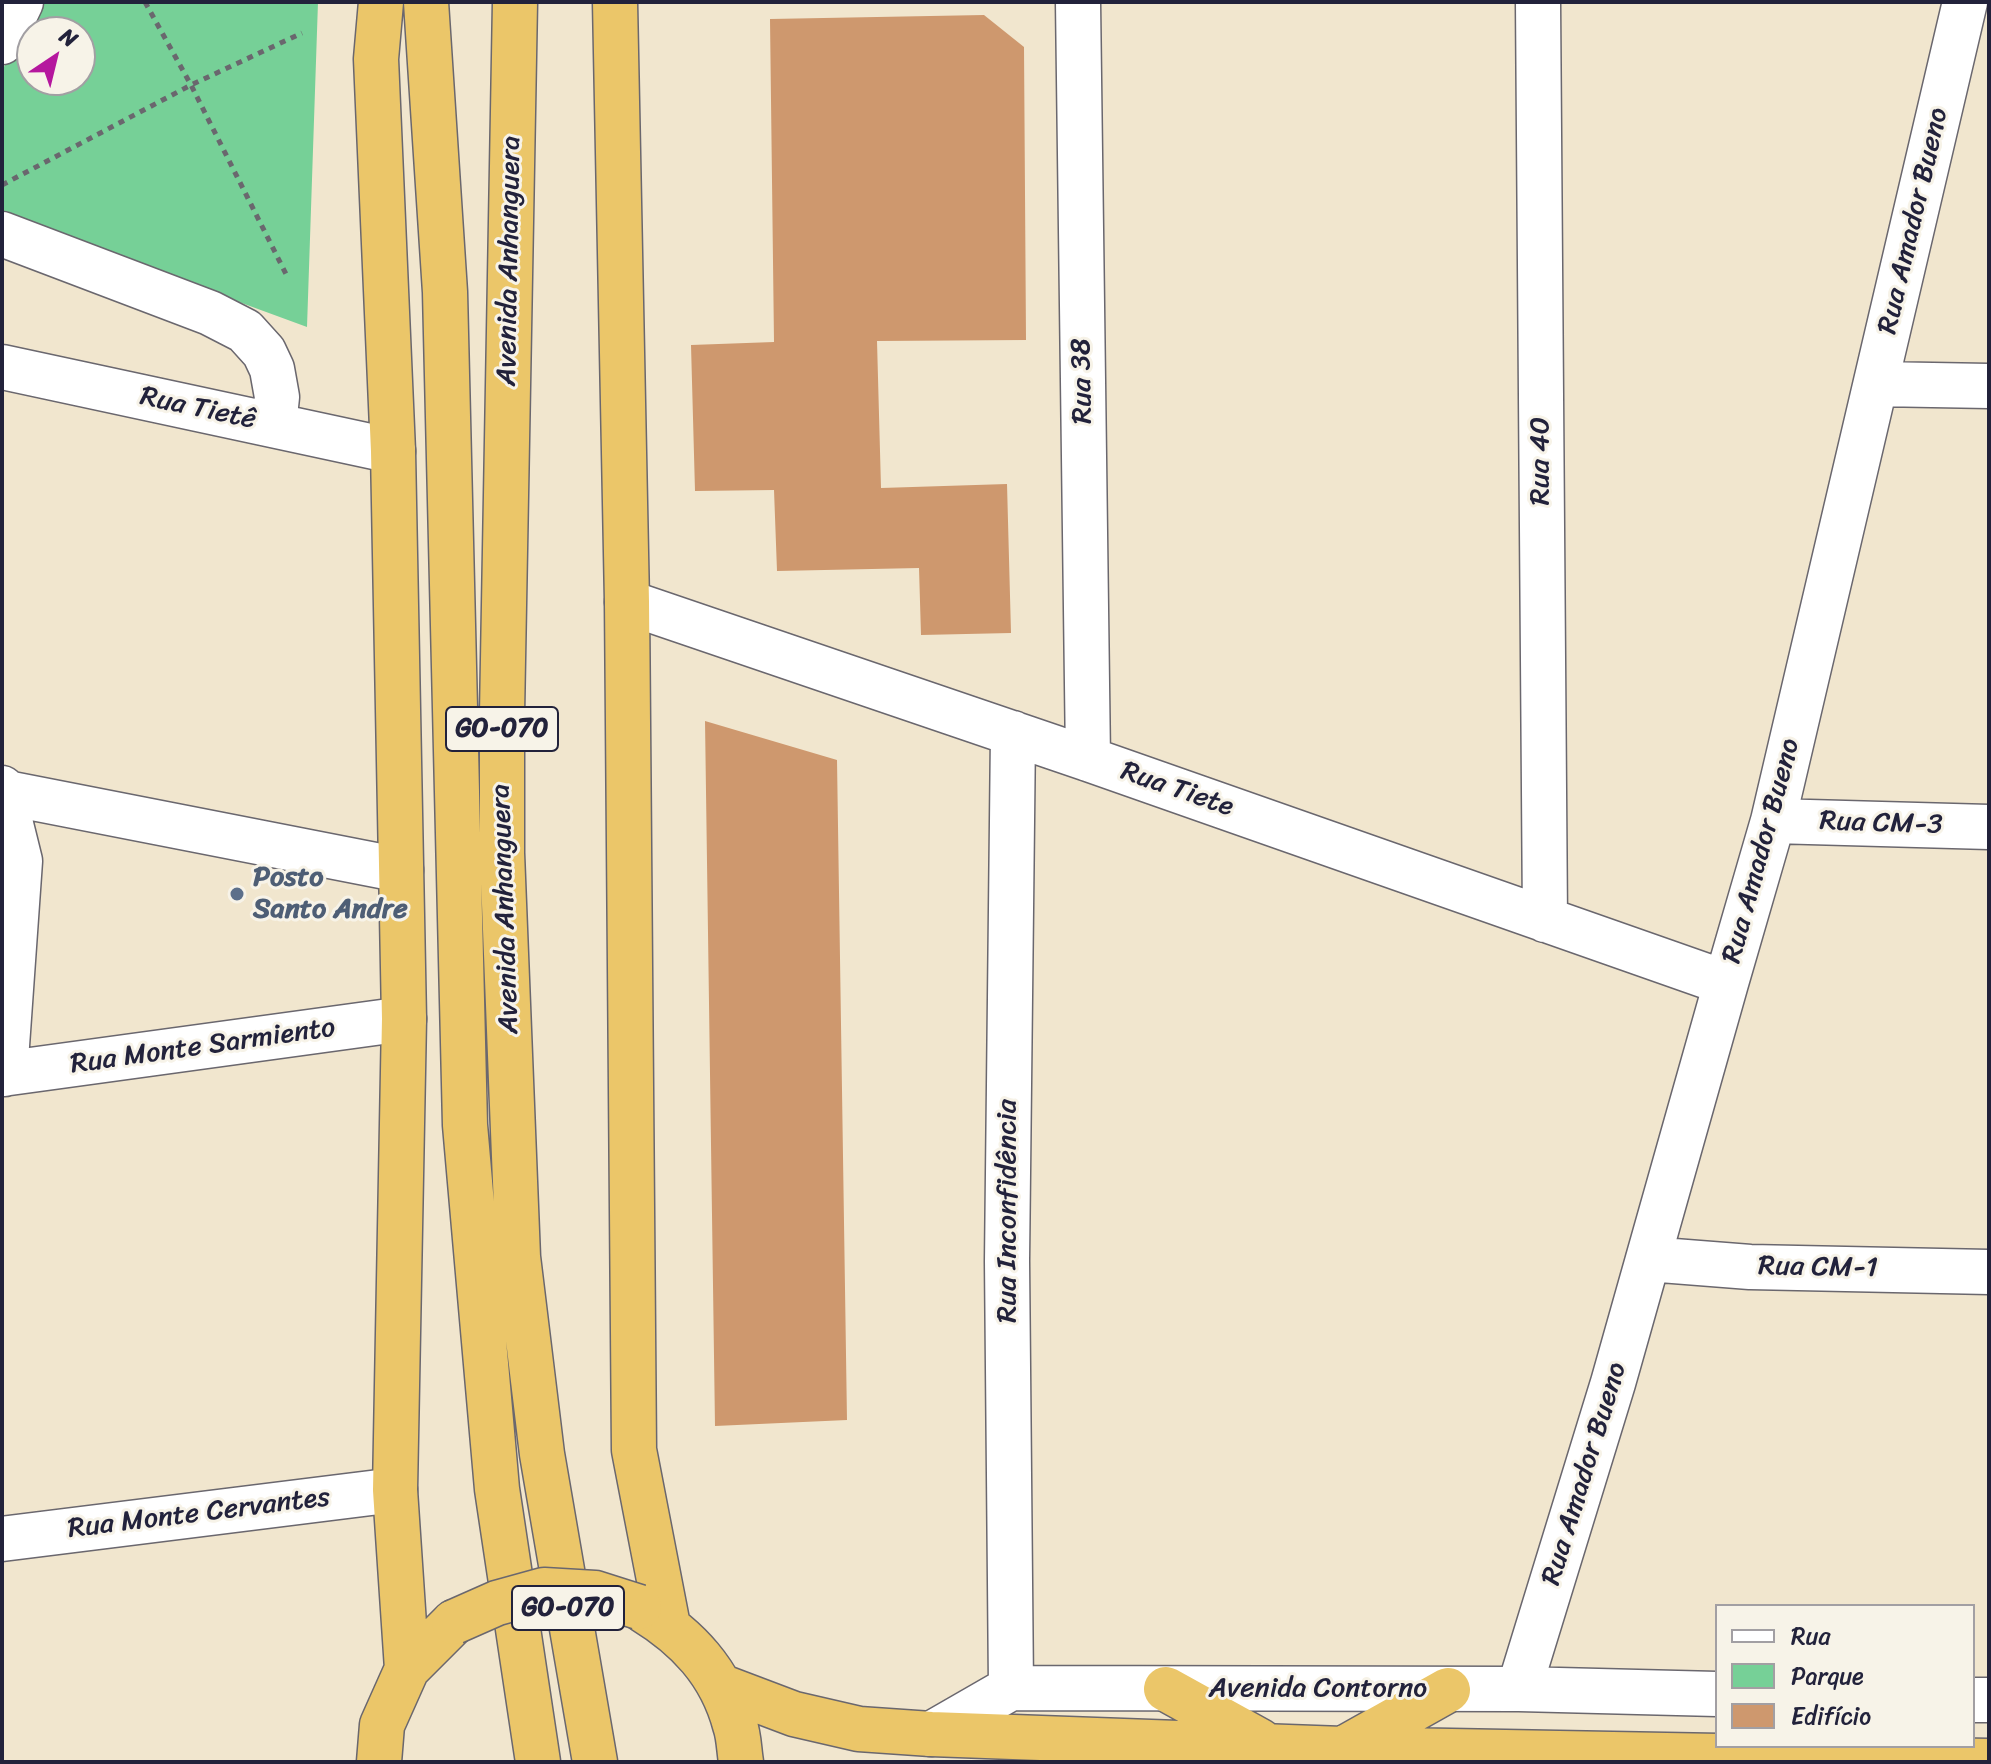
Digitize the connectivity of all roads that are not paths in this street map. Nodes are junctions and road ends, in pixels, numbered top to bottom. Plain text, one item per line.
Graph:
1 (21, 2) edge
2 (360, 2) edge
3 (381, 2) edge
4 (426, 2) edge
5 (515, 2) edge
6 (615, 2) edge
7 (1078, 2) edge
8 (1538, 2) edge
9 (1965, 2) edge
10 (2, 42) edge
11 (376, 59) junction
12 (2, 234) edge
13 (2, 367) edge
14 (1876, 384) junction
15 (1989, 386) edge
16 (274, 425) junction
17 (393, 451) junction
18 (627, 602) junction
19 (1013, 733) junction
20 (1088, 759) junction
21 (3, 791) edge
22 (1773, 821) junction
23 (1989, 827) edge
24 (401, 870) junction
25 (1545, 920) junction
26 (1726, 983) junction
27 (404, 1019) junction
28 (3, 1074) edge
29 (1648, 1259) junction
30 (1989, 1272) edge
31 (395, 1490) junction
32 (2, 1539) edge
33 (653, 1616) junction
34 (407, 1669) junction
35 (720, 1686) junction
36 (1011, 1688) junction
37 (1166, 1689) junction
38 (1519, 1689) junction
39 (1448, 1690) junction
40 (1715, 1694) edge
41 (931, 1734) junction
42 (1269, 1746) junction
43 (1343, 1749) junction
44 (1989, 1761) edge
45 (379, 1762) edge
46 (538, 1762) edge
47 (595, 1762) edge
48 (741, 1762) edge

1 - 10 street
2 - 11 street
3 - 11 highway
4 - 46 highway, Avenida Anhanguera / GO-070
5 - 47 highway, Avenida Anhanguera / GO-070
6 - 18 highway
7 - 20 street, Rua 38
8 - 25 street, Rua 40
9 - 14 street, Rua Amador Bueno
11 - 17 highway
12 - 16 street
13 - 16 street, Rua Tietê
14 - 15 street
14 - 22 street, Rua Amador Bueno
16 - 17 street, Rua Tietê
17 - 24 highway
18 - 19 street, Rua Tiete
18 - 33 highway
19 - 20 street, Rua Tiete
19 - 36 street, Rua Inconfidência
20 - 25 street, Rua Tiete
21 - 24 street
21 - 28 street
22 - 23 street, Rua CM-3
22 - 26 street, Rua Amador Bueno
24 - 27 highway
25 - 26 street, Rua Tiete
26 - 29 street, Rua Amador Bueno
27 - 28 street, Rua Monte Sarmiento
27 - 31 highway
29 - 30 street, Rua CM-1
29 - 38 street, Rua Amador Bueno
31 - 32 street, Rua Monte Cervantes
31 - 34 highway
33 - 34 highway, bridge
33 - 35 highway
34 - 45 highway
35 - 41 highway
35 - 48 highway
36 - 37 street, Avenida Contorno
36 - 41 street
37 - 39 street, Avenida Contorno
37 - 42 highway
38 - 39 street, Avenida Contorno
38 - 40 street, Avenida Contorno
39 - 43 highway
41 - 42 highway
42 - 43 highway
43 - 44 highway

